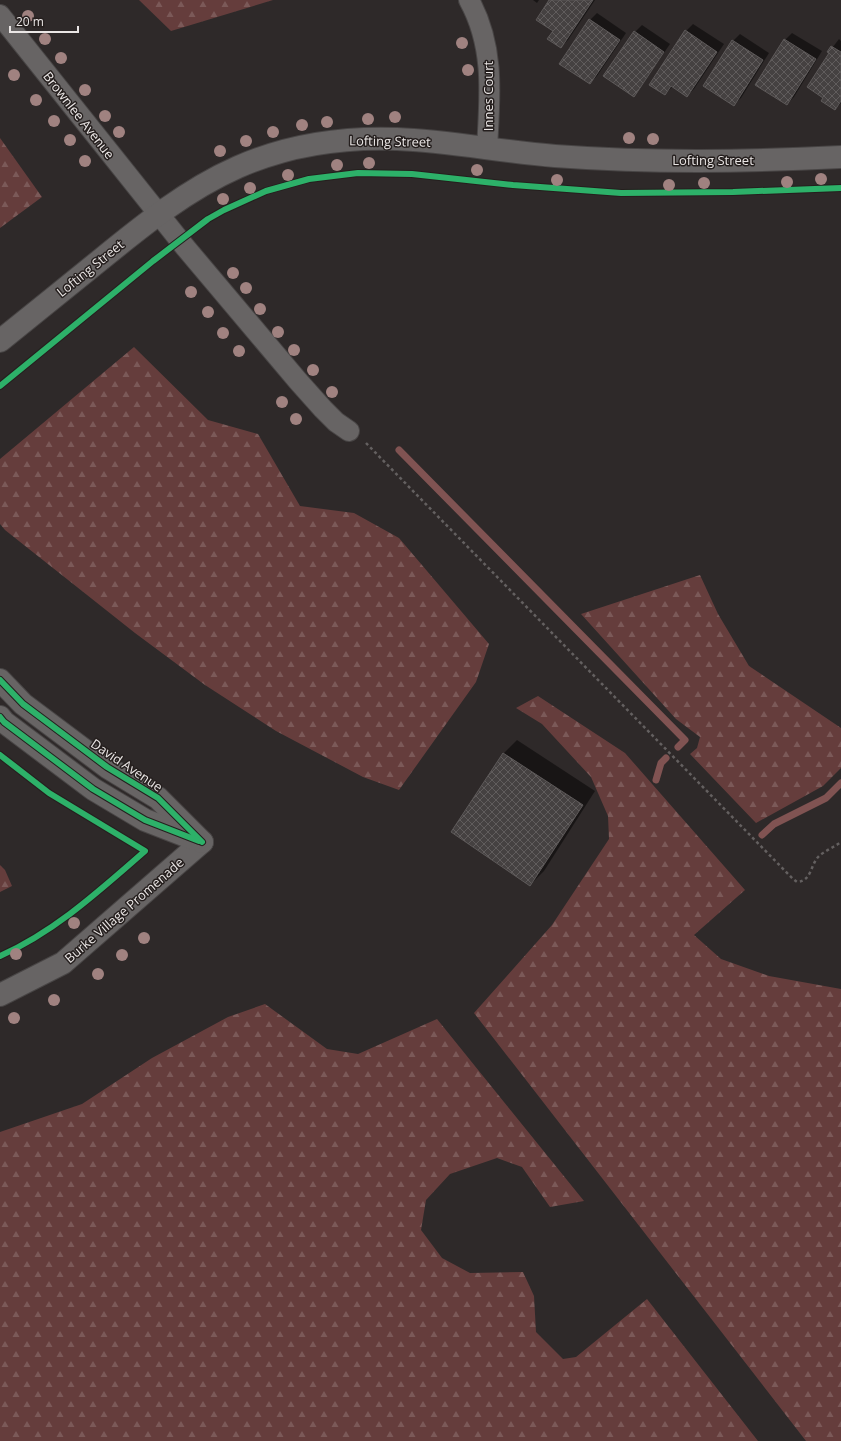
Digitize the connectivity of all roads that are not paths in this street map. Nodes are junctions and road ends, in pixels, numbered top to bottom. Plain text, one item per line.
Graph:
1 (469, 0) edge
2 (0, 14) edge
3 (487, 148) junction
4 (841, 157) edge
5 (158, 214) junction
6 (0, 341) edge
7 (350, 431) dead end
8 (0, 680) edge
9 (0, 717) edge
10 (202, 842) junction
11 (0, 995) edge

1 - 3 street, Innes Court
2 - 5 street, Brownlee Avenue
3 - 4 street, Lofting Street
3 - 5 street, Lofting Street
5 - 6 street, Lofting Street
5 - 7 street, Brownlee Avenue
8 - 10 street, David Avenue
9 - 10 street
10 - 11 street, Burke Village Promenade

